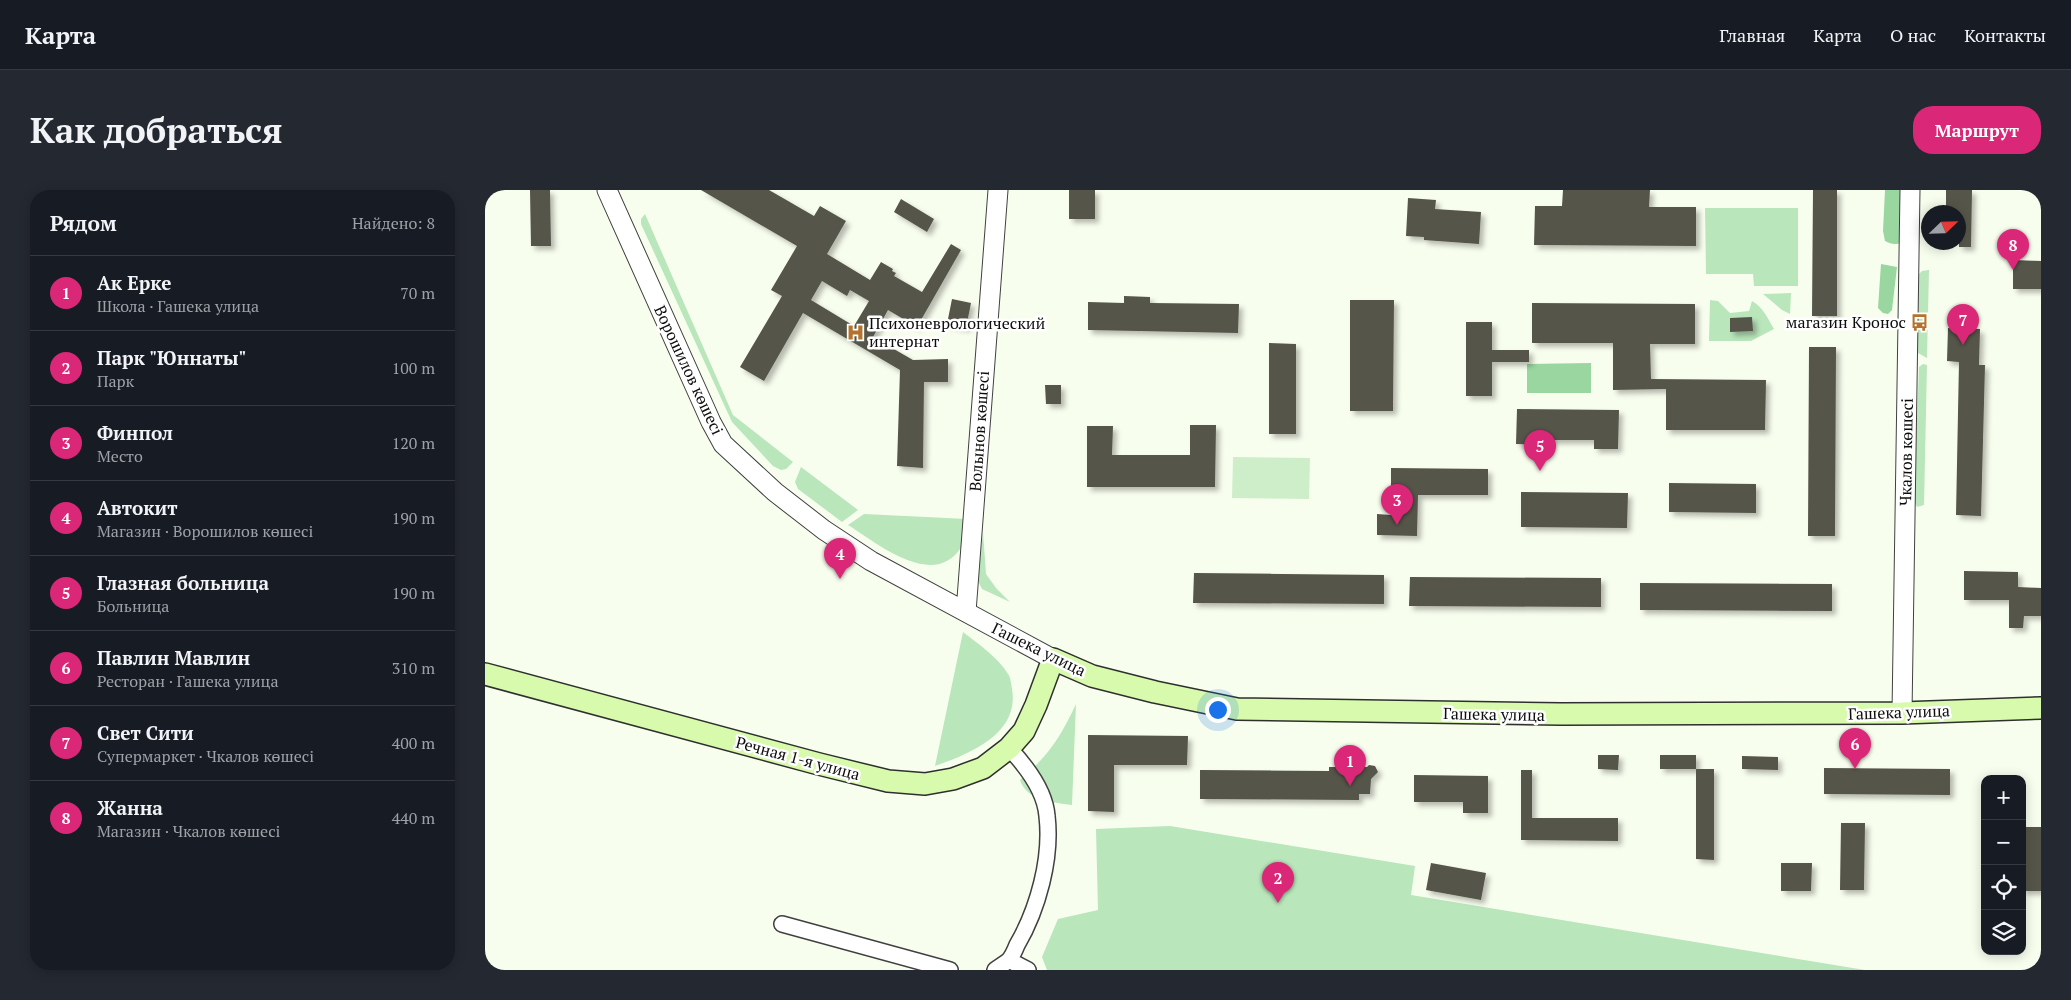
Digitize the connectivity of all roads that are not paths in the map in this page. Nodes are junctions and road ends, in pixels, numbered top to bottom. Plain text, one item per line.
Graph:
1 (607, 190) edge
2 (998, 190) edge
3 (1910, 190) edge
4 (966, 612) junction
5 (1053, 659) junction
6 (485, 674) edge
7 (2041, 708) edge
8 (1902, 713) junction
9 (1009, 748) junction
10 (782, 924) dead end
11 (1009, 960) junction
12 (950, 970) edge
13 (995, 970) edge
14 (1028, 970) edge

1 - 4 street, Ворошилов көшесі
2 - 4 street, Волынов көшесі
3 - 8 street, Чкалов көшесі
4 - 5 street, Гашека улица
5 - 8 main road, Гашека улица
5 - 9 main road, Речная 1-я улица
6 - 9 main road, Речная 1-я улица
7 - 8 main road, Гашека улица
9 - 11 street
10 - 12 street
11 - 13 street
11 - 14 street

